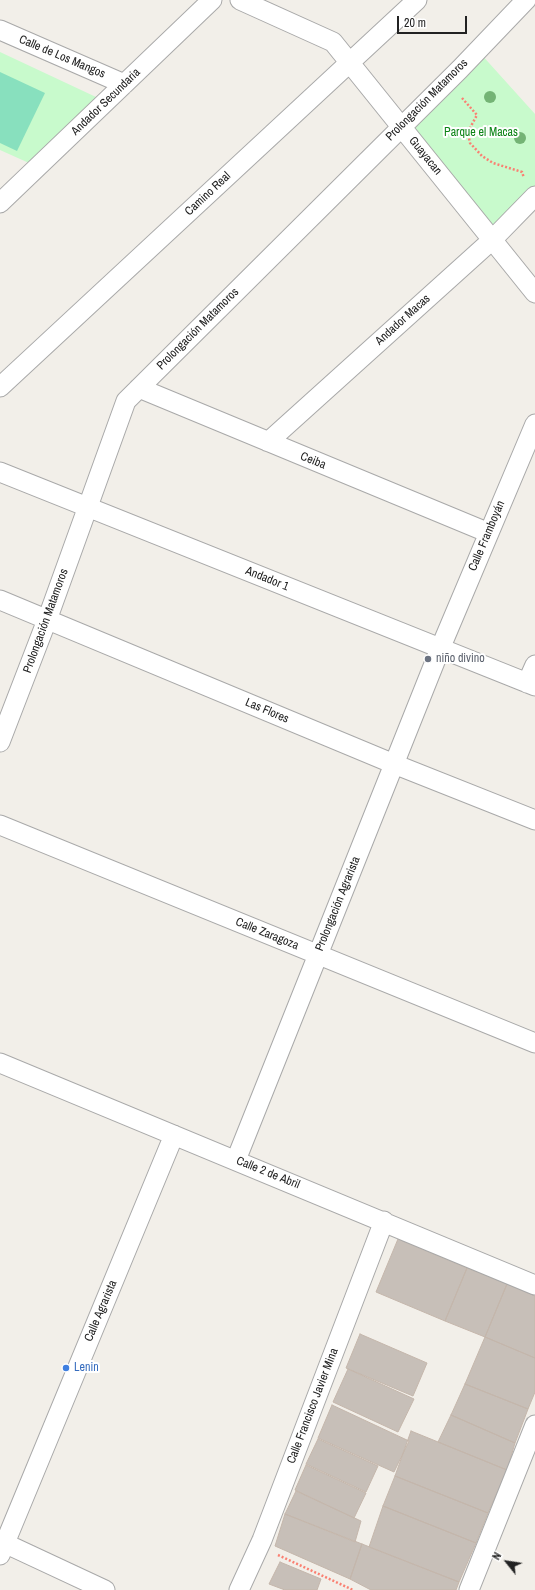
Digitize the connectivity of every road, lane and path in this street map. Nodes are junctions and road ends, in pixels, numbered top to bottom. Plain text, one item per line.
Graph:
1 (212, 0) edge
2 (240, 0) edge
3 (417, 0) edge
4 (526, 0) edge
5 (0, 30) edge
6 (349, 63) junction
7 (460, 69) junction
8 (124, 84) junction
9 (401, 126) junction
10 (524, 179) dead end
11 (535, 196) edge
12 (0, 203) edge
13 (492, 240) junction
14 (535, 293) edge
15 (0, 387) edge
16 (138, 388) junction
17 (535, 424) edge
18 (268, 442) junction
19 (0, 472) edge
20 (88, 507) junction
21 (489, 533) junction
22 (0, 600) edge
23 (47, 620) junction
24 (440, 649) junction
25 (535, 665) edge
26 (531, 685) edge
27 (0, 742) edge
28 (394, 764) junction
29 (535, 820) edge
30 (0, 825) edge
31 (318, 955) junction
32 (535, 1043) edge
33 (0, 1063) edge
34 (174, 1135) junction
35 (236, 1160) junction
36 (384, 1221) junction
37 (535, 1285) edge
38 (535, 1425) edge
39 (259, 1546) junction
40 (2, 1547) edge
41 (105, 1590) edge
42 (240, 1590) edge
43 (353, 1590) edge
44 (469, 1590) edge

1 - 8 street, Andador Secundaria
2 - 6 street, Guayacan
3 - 6 street, Camino Real
4 - 7 street, Prolongación Matamoros
5 - 8 street, Calle de Los Mangos
6 - 9 street, Guayacan
6 - 15 street, Camino Real
7 - 9 street, Prolongación Matamoros
7 - 10 path
8 - 12 street, Andador Secundaria
9 - 13 street, Guayacan
9 - 16 street, Prolongación Matamoros
11 - 13 street, Andador Macas
13 - 14 street, Guayacan
13 - 18 street, Andador Macas
16 - 18 street, Ceiba
16 - 20 street, Prolongación Matamoros
17 - 21 street, Calle Framboyán
18 - 21 street, Ceiba
19 - 20 street, Andador 1
20 - 23 street, Prolongación Matamoros
20 - 24 street, Andador 1
21 - 24 street, Calle Framboyán
22 - 23 street, Las Flores
23 - 27 street, Prolongación Matamoros
23 - 28 street, Las Flores
24 - 26 street, Andador 1
24 - 28 street, Prolongación Agrarista
25 - 26 street
28 - 29 street, Las Flores
28 - 31 street, Prolongación Agrarista
30 - 31 street, Calle Zaragoza
31 - 32 street, Calle Zaragoza
31 - 35 street, Prolongación Agrarista
33 - 34 street, Calle 2 de Abril
34 - 35 street, Calle 2 de Abril
34 - 40 street, Calle Agrarista
35 - 36 street, Calle 2 de Abril
36 - 37 street, Calle 2 de Abril
36 - 39 street, Calle Francisco Javier Mina
38 - 44 street
39 - 42 street, Calle Francisco Javier Mina
39 - 43 path
40 - 41 street

